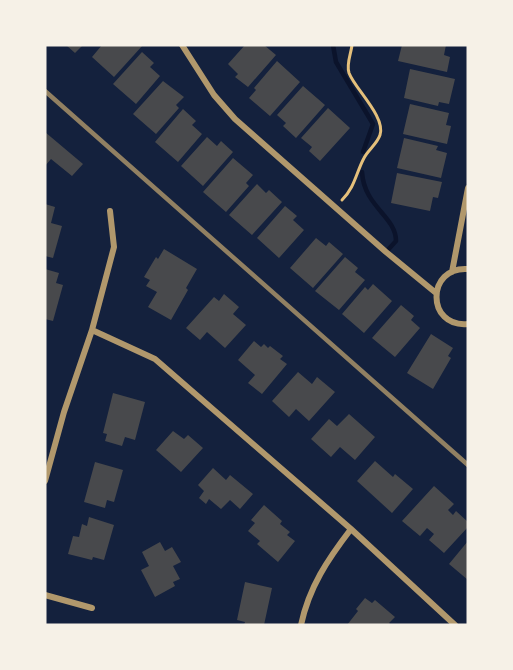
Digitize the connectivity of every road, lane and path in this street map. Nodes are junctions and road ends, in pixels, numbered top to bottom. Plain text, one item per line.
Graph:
1 (182, 45) edge
2 (352, 45) edge
3 (468, 188) edge
4 (335, 207) junction
5 (110, 211) dead end
6 (468, 269) edge
7 (452, 272) junction
8 (436, 293) junction
9 (468, 324) edge
10 (92, 330) junction
11 (45, 482) edge
12 (351, 529) junction
13 (45, 595) edge
14 (92, 608) dead end
15 (301, 625) edge
16 (455, 625) edge

1 - 4 street
2 - 4 path
3 - 7 street
4 - 8 street
5 - 10 street
6 - 7 street
7 - 8 street
8 - 9 street
10 - 11 street
10 - 12 street
12 - 15 street
12 - 16 street
13 - 14 street

